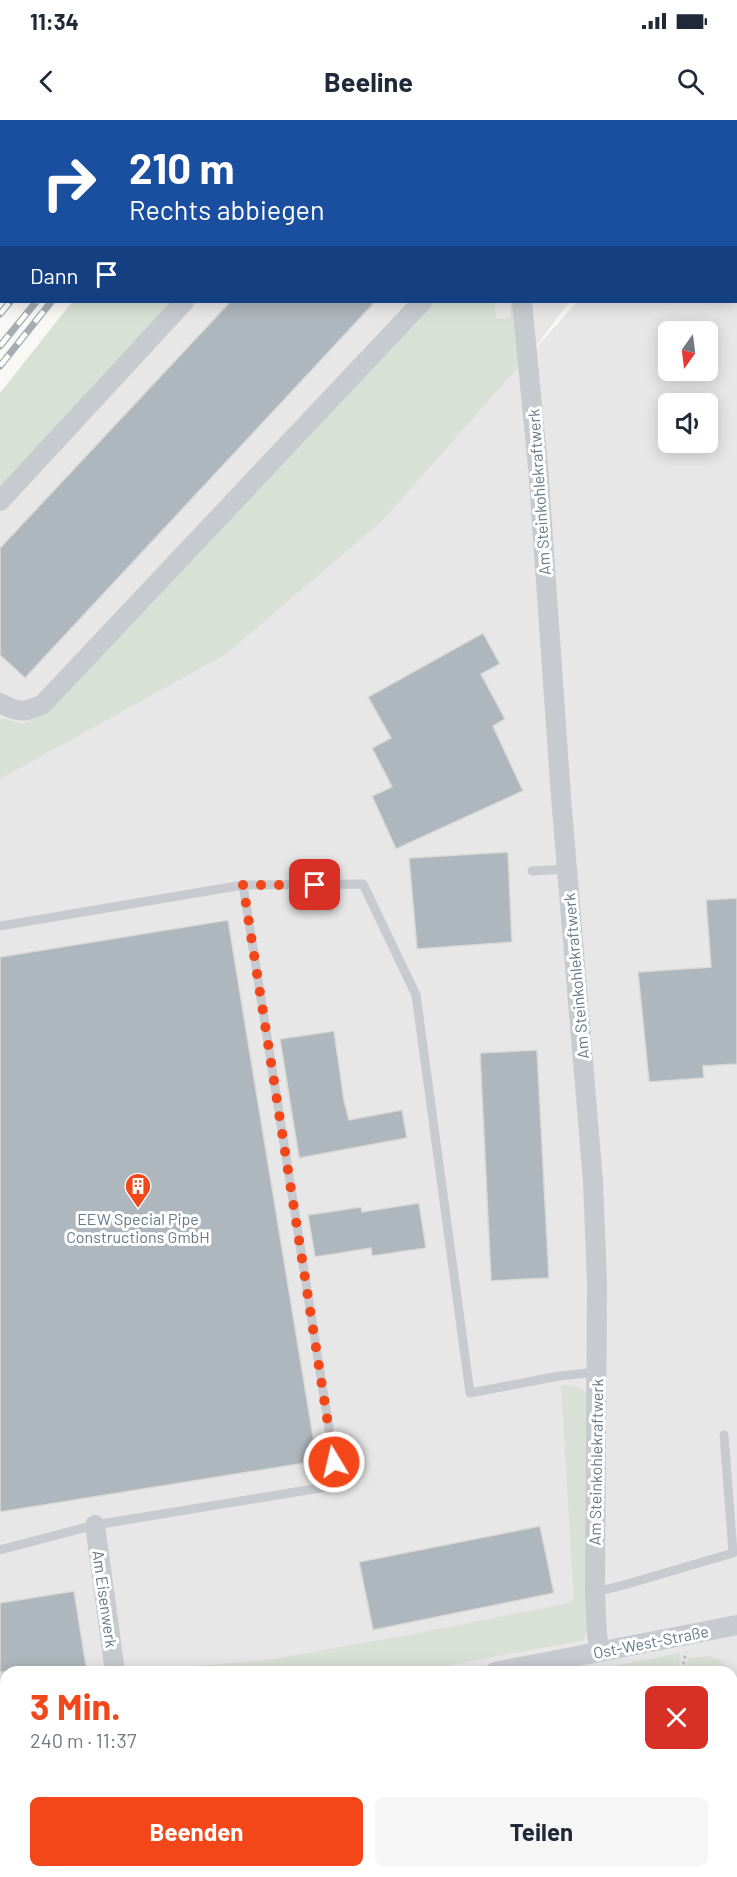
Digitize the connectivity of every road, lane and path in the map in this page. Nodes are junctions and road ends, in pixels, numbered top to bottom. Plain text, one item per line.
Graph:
1 (183, 303) edge
2 (421, 303) edge
3 (522, 303) edge
4 (0, 501) edge
5 (0, 703) edge
6 (567, 869) junction
7 (532, 871) dead end
8 (243, 885) junction
9 (0, 926) edge
10 (597, 1372) junction
11 (724, 1435) dead end
12 (95, 1525) junction
13 (0, 1550) edge
14 (594, 1592) junction
15 (737, 1630) edge
16 (600, 1652) junction
17 (114, 1666) edge
18 (544, 1666) edge

1 - 4 street
2 - 5 street
3 - 6 street, Am Steinkohlekraftwerk
6 - 7 lane
6 - 10 street, Am Steinkohlekraftwerk
8 - 9 lane
8 - 10 lane
8 - 12 lane
10 - 14 street, Am Steinkohlekraftwerk
11 - 14 lane
12 - 13 lane
12 - 17 street, Am Eisenwerk
14 - 16 street, Am Steinkohlekraftwerk
15 - 16 street, Ost-West-Straße
16 - 18 street, Ost-West-Straße

